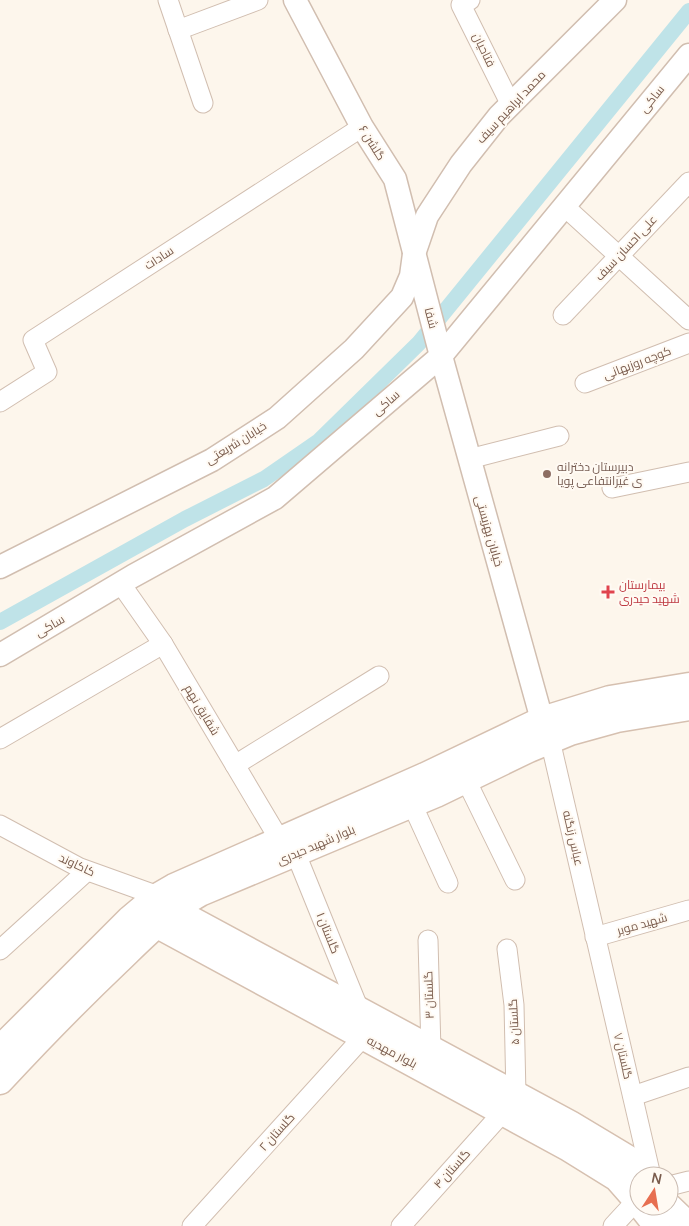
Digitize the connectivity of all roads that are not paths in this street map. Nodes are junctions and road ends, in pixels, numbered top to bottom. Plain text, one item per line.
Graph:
1 (168, 0) edge
2 (258, 0) edge
3 (295, 0) edge
4 (470, 0) edge
5 (615, 0) edge
6 (178, 30) junction
7 (689, 55) edge
8 (203, 103) dead end
9 (511, 105) junction
10 (362, 127) junction
11 (689, 182) edge
12 (564, 206) junction
13 (414, 254) junction
14 (619, 256) junction
15 (425, 296) joint
16 (562, 315) dead end
17 (689, 320) edge
18 (689, 343) edge
19 (439, 349) junction
20 (585, 383) dead end
21 (0, 402) edge
22 (559, 436) dead end
23 (469, 460) junction
24 (689, 472) edge
25 (612, 488) dead end
26 (0, 567) edge
27 (121, 584) junction
28 (163, 644) junction
29 (0, 655) edge
30 (379, 676) dead end
31 (689, 686) edge
32 (689, 707) edge
33 (546, 730) junction
34 (0, 739) edge
35 (235, 765) junction
36 (466, 780) junction
37 (412, 804) junction
38 (0, 825) edge
39 (288, 846) junction
40 (87, 871) junction
41 (515, 880) dead end
42 (448, 884) dead end
43 (689, 910) edge
44 (155, 911) junction
45 (596, 937) junction
46 (428, 940) dead end
47 (507, 949) dead end
48 (0, 950) edge
49 (362, 1025) junction
50 (0, 1048) edge
51 (431, 1050) junction
52 (689, 1077) edge
53 (0, 1081) edge
54 (632, 1096) junction
55 (510, 1103) junction
56 (635, 1166) edge
57 (649, 1166) edge
58 (629, 1209) edge
59 (678, 1216) edge
60 (192, 1226) edge
61 (401, 1226) edge
62 (613, 1226) edge
63 (689, 1226) edge

1 - 6 street
2 - 6 street
3 - 10 street, گلشن ۶
4 - 9 street, فتاحیان
5 - 9 street, محمد ابراهیم سیف
6 - 8 street
7 - 12 street, ساکی
9 - 13 street, محمد ابراهیم سیف
10 - 13 street, گلشن ۶
10 - 21 street, سادات
11 - 14 street, علی احسان سیف
12 - 14 street
12 - 19 street, ساکی
13 - 15 street, گلشن ۶
13 - 26 street, خیابان شریعتی
14 - 16 street, علی احسان سیف
14 - 17 street
15 - 19 street, شفا
18 - 20 street, کوچه روزبهانی
19 - 23 street, خیابان بهزیستی
19 - 27 street, ساکی
22 - 23 street
23 - 33 street, خیابان بهزیستی
24 - 25 street
27 - 28 street, شقایق نهم
27 - 29 street, ساکی
28 - 34 street
28 - 35 street, شقایق نهم
30 - 35 street
31 - 33 main road, بلوار شهید حیدری
32 - 33 main road, بلوار شهید حیدری
33 - 36 main road, بلوار شهید حیدری
33 - 39 main road, بلوار شهید حیدری
33 - 45 street, عباس زنگنه
35 - 39 street, شقایق نهم
36 - 37 main road, بلوار شهید حیدری
36 - 41 street
37 - 39 main road, بلوار شهید حیدری
37 - 42 street
38 - 40 street, کاکاوند
39 - 44 main road, بلوار شهید حیدری
39 - 49 street, گلستان ۱
40 - 44 street, کاکاوند
40 - 48 street
43 - 45 street, شهید موبر
44 - 49 main road, بلوار مهدیه
44 - 50 main road, بلوار شهید حیدری
44 - 53 main road, بلوار شهید حیدری
45 - 54 street, گلستان ۷
46 - 51 street, گلستان ۳
47 - 55 street, گلستان ۵
49 - 51 main road, بلوار مهدیه
49 - 55 main road, بلوار مهدیه
49 - 60 street, گلستان ۲
51 - 55 main road, بلوار مهدیه
52 - 54 street
54 - 57 street, گلستان ۷
55 - 56 main road, بلوار مهدیه
55 - 61 street, گلستان ۴
58 - 62 street
59 - 63 main road

